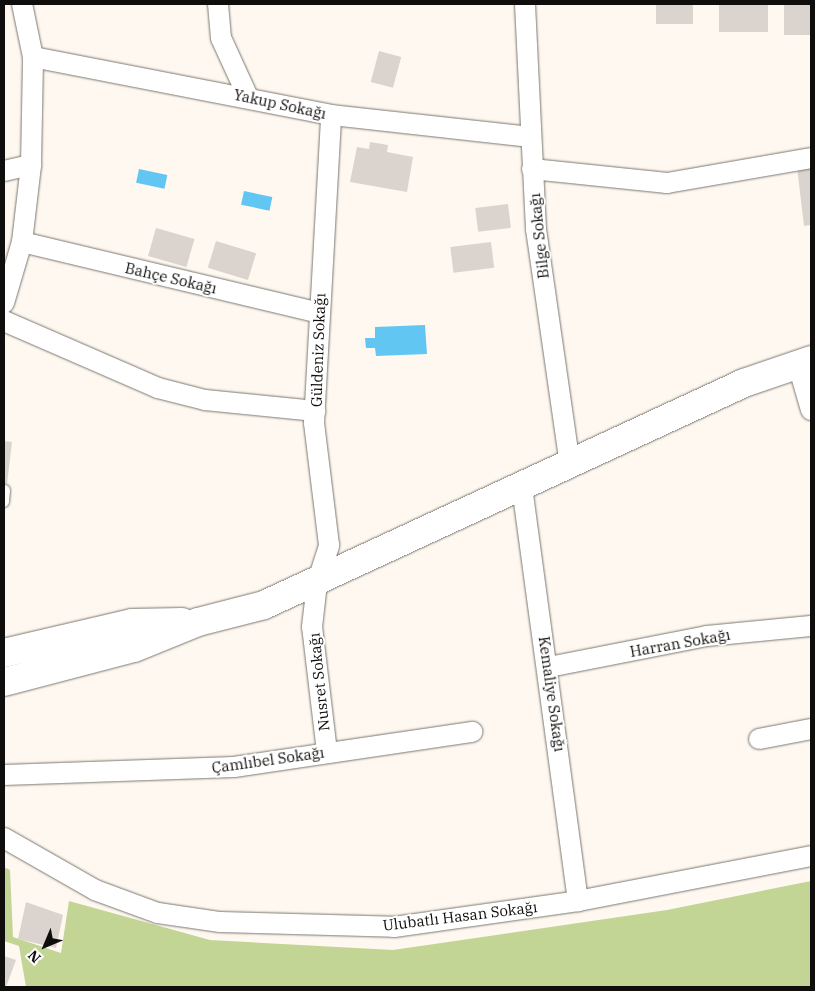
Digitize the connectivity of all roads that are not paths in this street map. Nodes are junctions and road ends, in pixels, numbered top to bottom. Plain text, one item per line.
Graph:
1 (22, 4) edge
2 (218, 4) edge
3 (525, 4) edge
4 (541, 4) edge
5 (526, 24) junction
6 (33, 57) junction
7 (248, 97) junction
8 (331, 115) junction
9 (530, 137) junction
10 (811, 158) edge
11 (31, 165) junction
12 (532, 169) junction
13 (4, 170) edge
14 (22, 242) junction
15 (4, 303) edge
16 (319, 313) junction
17 (4, 321) edge
18 (805, 362) edge
19 (811, 410) edge
20 (315, 411) junction
21 (570, 466) junction
22 (522, 487) junction
23 (5, 490) dead end
24 (4, 502) edge
25 (318, 583) junction
26 (198, 622) junction
27 (811, 626) edge
28 (4, 653) edge
29 (549, 667) junction
30 (4, 682) edge
31 (811, 729) edge
32 (472, 732) dead end
33 (758, 739) dead end
34 (326, 752) junction
35 (4, 776) edge
36 (4, 838) edge
37 (811, 856) edge
38 (578, 901) junction

1 - 6 street
2 - 7 street
3 - 5 street, Bilge Sokağı
4 - 5 street
5 - 9 street, Bilge Sokağı
6 - 7 street, Yakup Sokağı
6 - 11 street
7 - 8 street, Yakup Sokağı
8 - 9 street, Yakup Sokağı
8 - 16 street, Güldeniz Sokağı
9 - 12 street, Bilge Sokağı
10 - 12 street
11 - 13 street
11 - 14 street
12 - 21 street, Bilge Sokağı
14 - 15 street
14 - 16 street, Bahçe Sokağı
16 - 20 street, Güldeniz Sokağı
17 - 20 street
18 - 19 street
18 - 21 main road
20 - 25 street, Güldeniz Sokağı
21 - 22 main road
22 - 25 main road
22 - 29 street, Kemaliye Sokağı
23 - 24 lane
25 - 26 main road
25 - 34 street, Nusret Sokağı
26 - 28 main road
26 - 30 main road
27 - 29 street, Harran Sokağı
29 - 38 street, Kemaliye Sokağı
31 - 33 street
32 - 34 street, Çamlıbel Sokağı
34 - 35 street, Çamlıbel Sokağı
36 - 38 street, Ulubatlı Hasan Sokağı
37 - 38 street, Ulubatlı Hasan Sokağı

